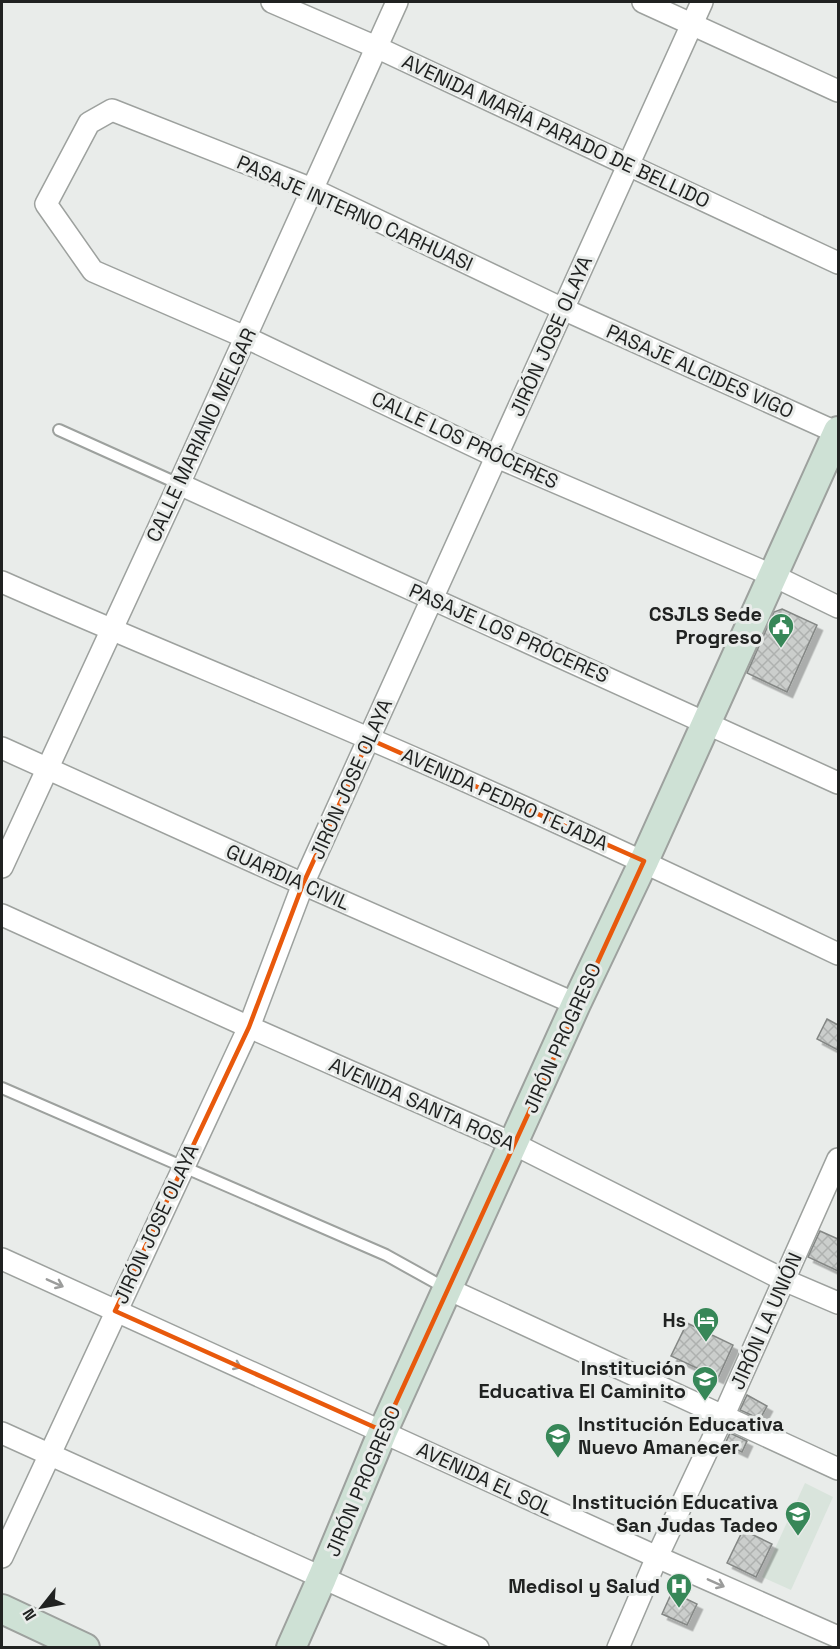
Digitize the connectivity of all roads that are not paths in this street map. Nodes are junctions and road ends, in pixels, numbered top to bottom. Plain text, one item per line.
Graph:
1 (272, 2) edge
2 (397, 2) edge
3 (643, 2) edge
4 (702, 2) edge
5 (692, 24) junction
6 (376, 47) junction
7 (838, 91) edge
8 (628, 164) junction
9 (312, 189) junction
10 (838, 263) edge
11 (93, 271) joint
12 (563, 309) junction
13 (245, 337) junction
14 (59, 430) dead end
15 (838, 432) edge
16 (497, 457) junction
17 (179, 484) junction
18 (774, 576) junction
19 (2, 582) edge
20 (433, 599) junction
21 (838, 607) edge
22 (111, 630) junction
23 (707, 723) junction
24 (369, 739) junction
25 (2, 748) edge
26 (47, 767) junction
27 (838, 783) edge
28 (644, 861) junction
29 (2, 867) edge
30 (303, 884) junction
31 (2, 915) edge
32 (838, 954) edge
33 (576, 1004) junction
34 (249, 1027) junction
35 (2, 1088) edge
36 (514, 1144) junction
37 (838, 1159) edge
38 (183, 1166) junction
39 (2, 1259) edge
40 (784, 1280) junction
41 (448, 1289) junction
42 (838, 1303) edge
43 (115, 1311) junction
44 (723, 1418) junction
45 (383, 1431) junction
46 (2, 1433) edge
47 (49, 1454) junction
48 (838, 1469) edge
49 (2, 1557) edge
50 (657, 1557) junction
51 (322, 1578) junction
52 (2, 1609) edge
53 (838, 1637) edge
54 (86, 1647) edge
55 (291, 1647) edge
56 (478, 1647) edge
57 (618, 1647) edge

1 - 6 street, AVENIDA MARÍA PARADO DE BELLIDO
2 - 6 street, CALLE MARIANO MELGAR
3 - 5 street
4 - 5 street, JIRÓN JOSE OLAYA
5 - 7 street
5 - 8 street, JIRÓN JOSE OLAYA
6 - 8 street, AVENIDA MARÍA PARADO DE BELLIDO
6 - 9 street, CALLE MARIANO MELGAR
8 - 10 street, AVENIDA MARÍA PARADO DE BELLIDO
8 - 12 street, JIRÓN JOSE OLAYA
9 - 11 street, PASAJE INTERNO CARHUASI
9 - 12 street, PASAJE INTERNO CARHUASI
9 - 13 street, CALLE MARIANO MELGAR
11 - 13 street, CALLE LOS PRÓCERES
12 - 15 street, PASAJE ALCIDES VIGO
12 - 16 street, JIRÓN JOSE OLAYA
13 - 16 street, CALLE LOS PRÓCERES
13 - 17 street, CALLE MARIANO MELGAR
14 - 17 lane
15 - 18 street, JIRÓN PROGRESO
16 - 18 street, CALLE LOS PRÓCERES
16 - 20 street, JIRÓN JOSE OLAYA
17 - 20 street, PASAJE LOS PRÓCERES
17 - 22 street, CALLE MARIANO MELGAR
18 - 21 street, CALLE LOS PRÓCERES
18 - 23 street, JIRÓN PROGRESO
19 - 22 street, AVENIDA PEDRO TEJADA
20 - 23 street, PASAJE LOS PRÓCERES
20 - 24 street, JIRÓN JOSE OLAYA
22 - 24 street, AVENIDA PEDRO TEJADA
22 - 26 street, CALLE MARIANO MELGAR
23 - 27 street, PASAJE LOS PRÓCERES
23 - 28 street, JIRÓN PROGRESO
24 - 28 street, AVENIDA PEDRO TEJADA
24 - 30 street, JIRÓN JOSE OLAYA
25 - 26 street, GUARDIA CIVIL
26 - 29 street, CALLE MARIANO MELGAR
26 - 30 street, GUARDIA CIVIL
28 - 32 street, AVENIDA PEDRO TEJADA
28 - 33 street, JIRÓN PROGRESO
30 - 33 street, GUARDIA CIVIL
30 - 34 street, JIRÓN JOSE OLAYA
31 - 34 street, AVENIDA SANTA ROSA
33 - 36 street, JIRÓN PROGRESO
34 - 36 street, AVENIDA SANTA ROSA
34 - 38 street, JIRÓN JOSE OLAYA
35 - 38 lane
36 - 40 street, AVENIDA SANTA ROSA
36 - 41 street, JIRÓN PROGRESO
37 - 40 street, JIRÓN LA UNIÓN
38 - 41 lane
38 - 43 street, JIRÓN JOSE OLAYA
39 -> 43 street, AVENIDA EL SOL
40 - 42 street, AVENIDA SANTA ROSA
40 - 44 street, JIRÓN LA UNIÓN
41 - 44 street
41 - 45 street, JIRÓN PROGRESO
43 -> 45 street, AVENIDA EL SOL
43 - 47 street, JIRÓN JOSE OLAYA
44 - 48 street
44 - 50 street, JIRÓN LA UNIÓN
45 - 50 street, AVENIDA EL SOL
45 - 51 street, JIRÓN PROGRESO
46 - 47 street
47 - 49 street, JIRÓN JOSE OLAYA
47 - 51 street
50 -> 53 street, AVENIDA EL SOL
50 - 57 street, JIRÓN LA UNIÓN
51 - 55 street, JIRÓN PROGRESO
51 - 56 street
52 - 54 street

